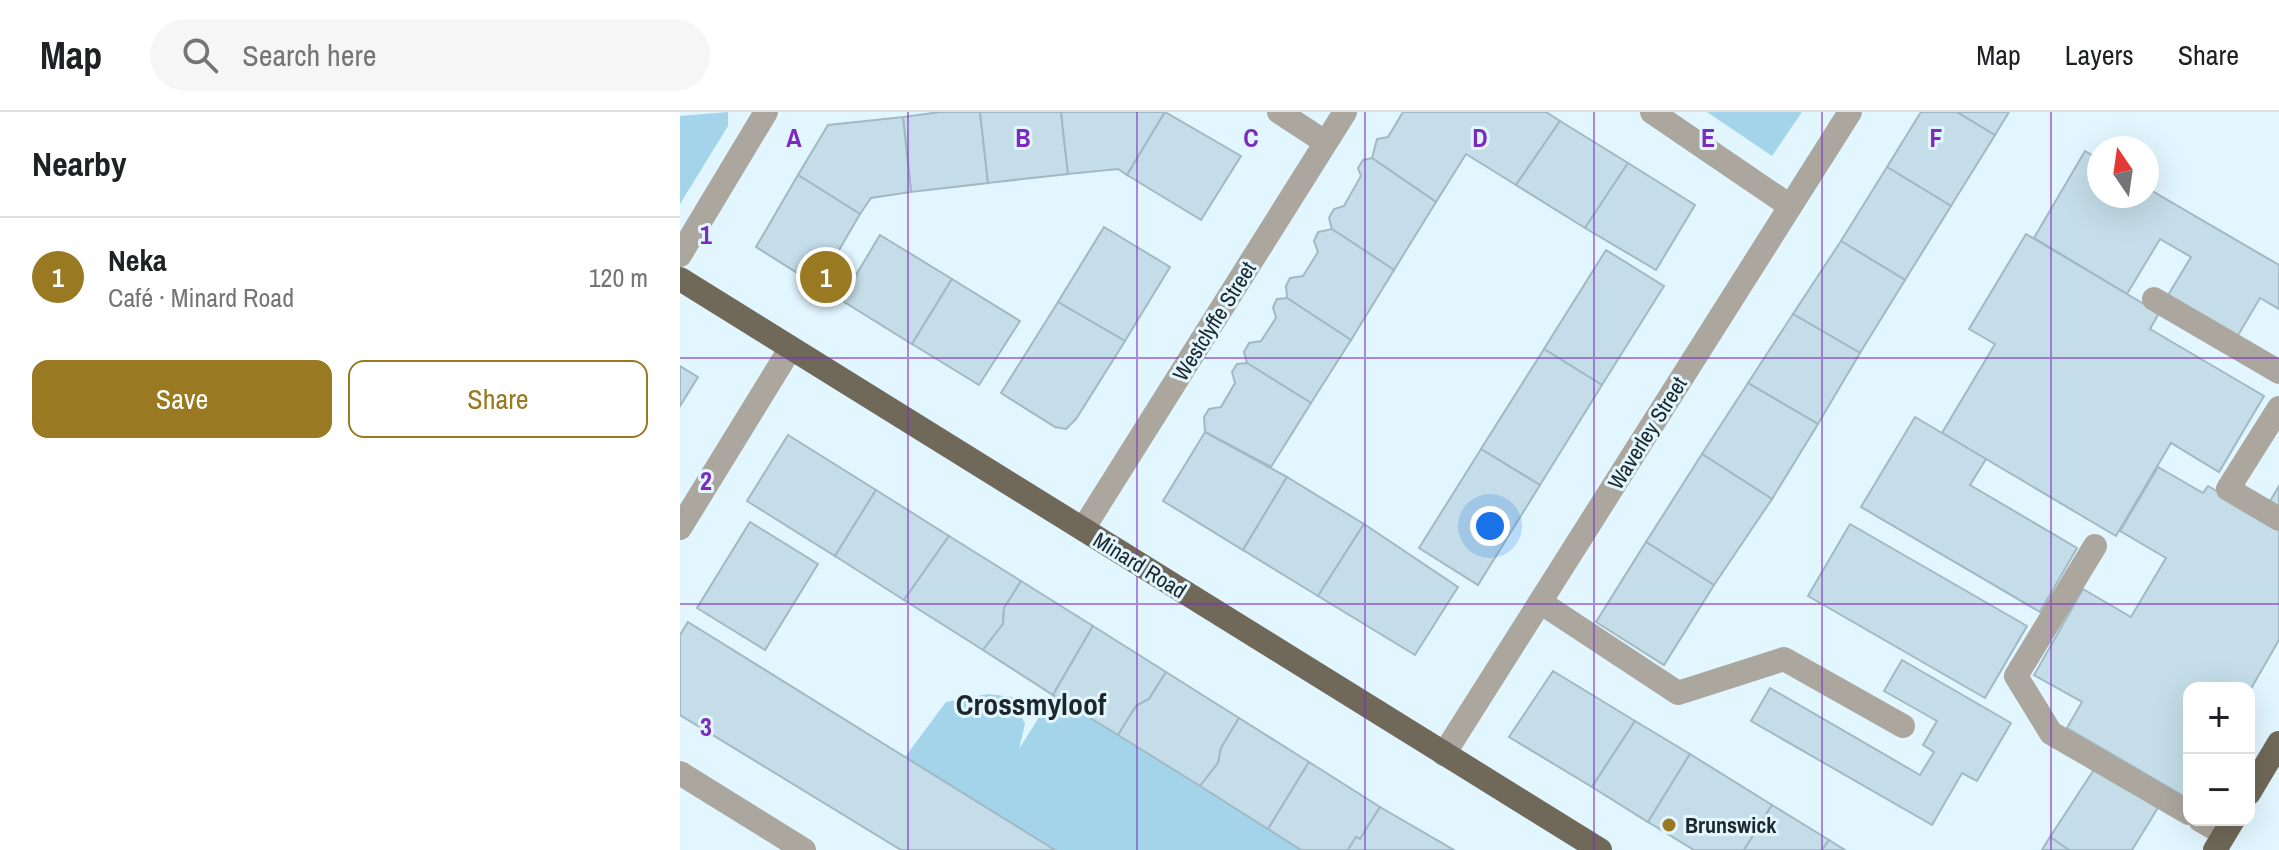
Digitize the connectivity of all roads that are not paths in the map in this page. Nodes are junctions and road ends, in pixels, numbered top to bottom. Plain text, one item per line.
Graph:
1 (766, 112) edge
2 (1279, 112) edge
3 (1345, 112) edge
4 (1652, 112) edge
5 (1850, 112) edge
6 (1325, 142) junction
7 (1790, 206) junction
8 (680, 255) edge
9 (680, 279) edge
10 (2154, 299) dead end
11 (790, 349) junction
12 (2279, 372) edge
13 (2279, 408) edge
14 (2279, 519) edge
15 (680, 528) edge
16 (1083, 529) junction
17 (2095, 546) dead end
18 (1540, 602) junction
19 (1903, 726) dead end
20 (2279, 743) edge
21 (1444, 754) junction
22 (680, 773) edge
23 (2255, 783) edge
24 (2183, 810) edge
25 (798, 848) edge
26 (1600, 850) edge

1 - 8 street
2 - 6 street
3 - 6 street, Westclyffe Street
4 - 7 street
5 - 7 street, Waverley Street
6 - 16 street, Westclyffe Street
7 - 18 street, Waverley Street
9 - 11 main road, Minard Road
10 - 12 street
11 - 15 street
11 - 16 main road, Minard Road
13 - 14 street
16 - 21 main road, Minard Road
17 - 24 street
18 - 19 street
18 - 21 street, Waverley Street
20 - 23 main road
21 - 26 main road, Minard Road
22 - 25 street

